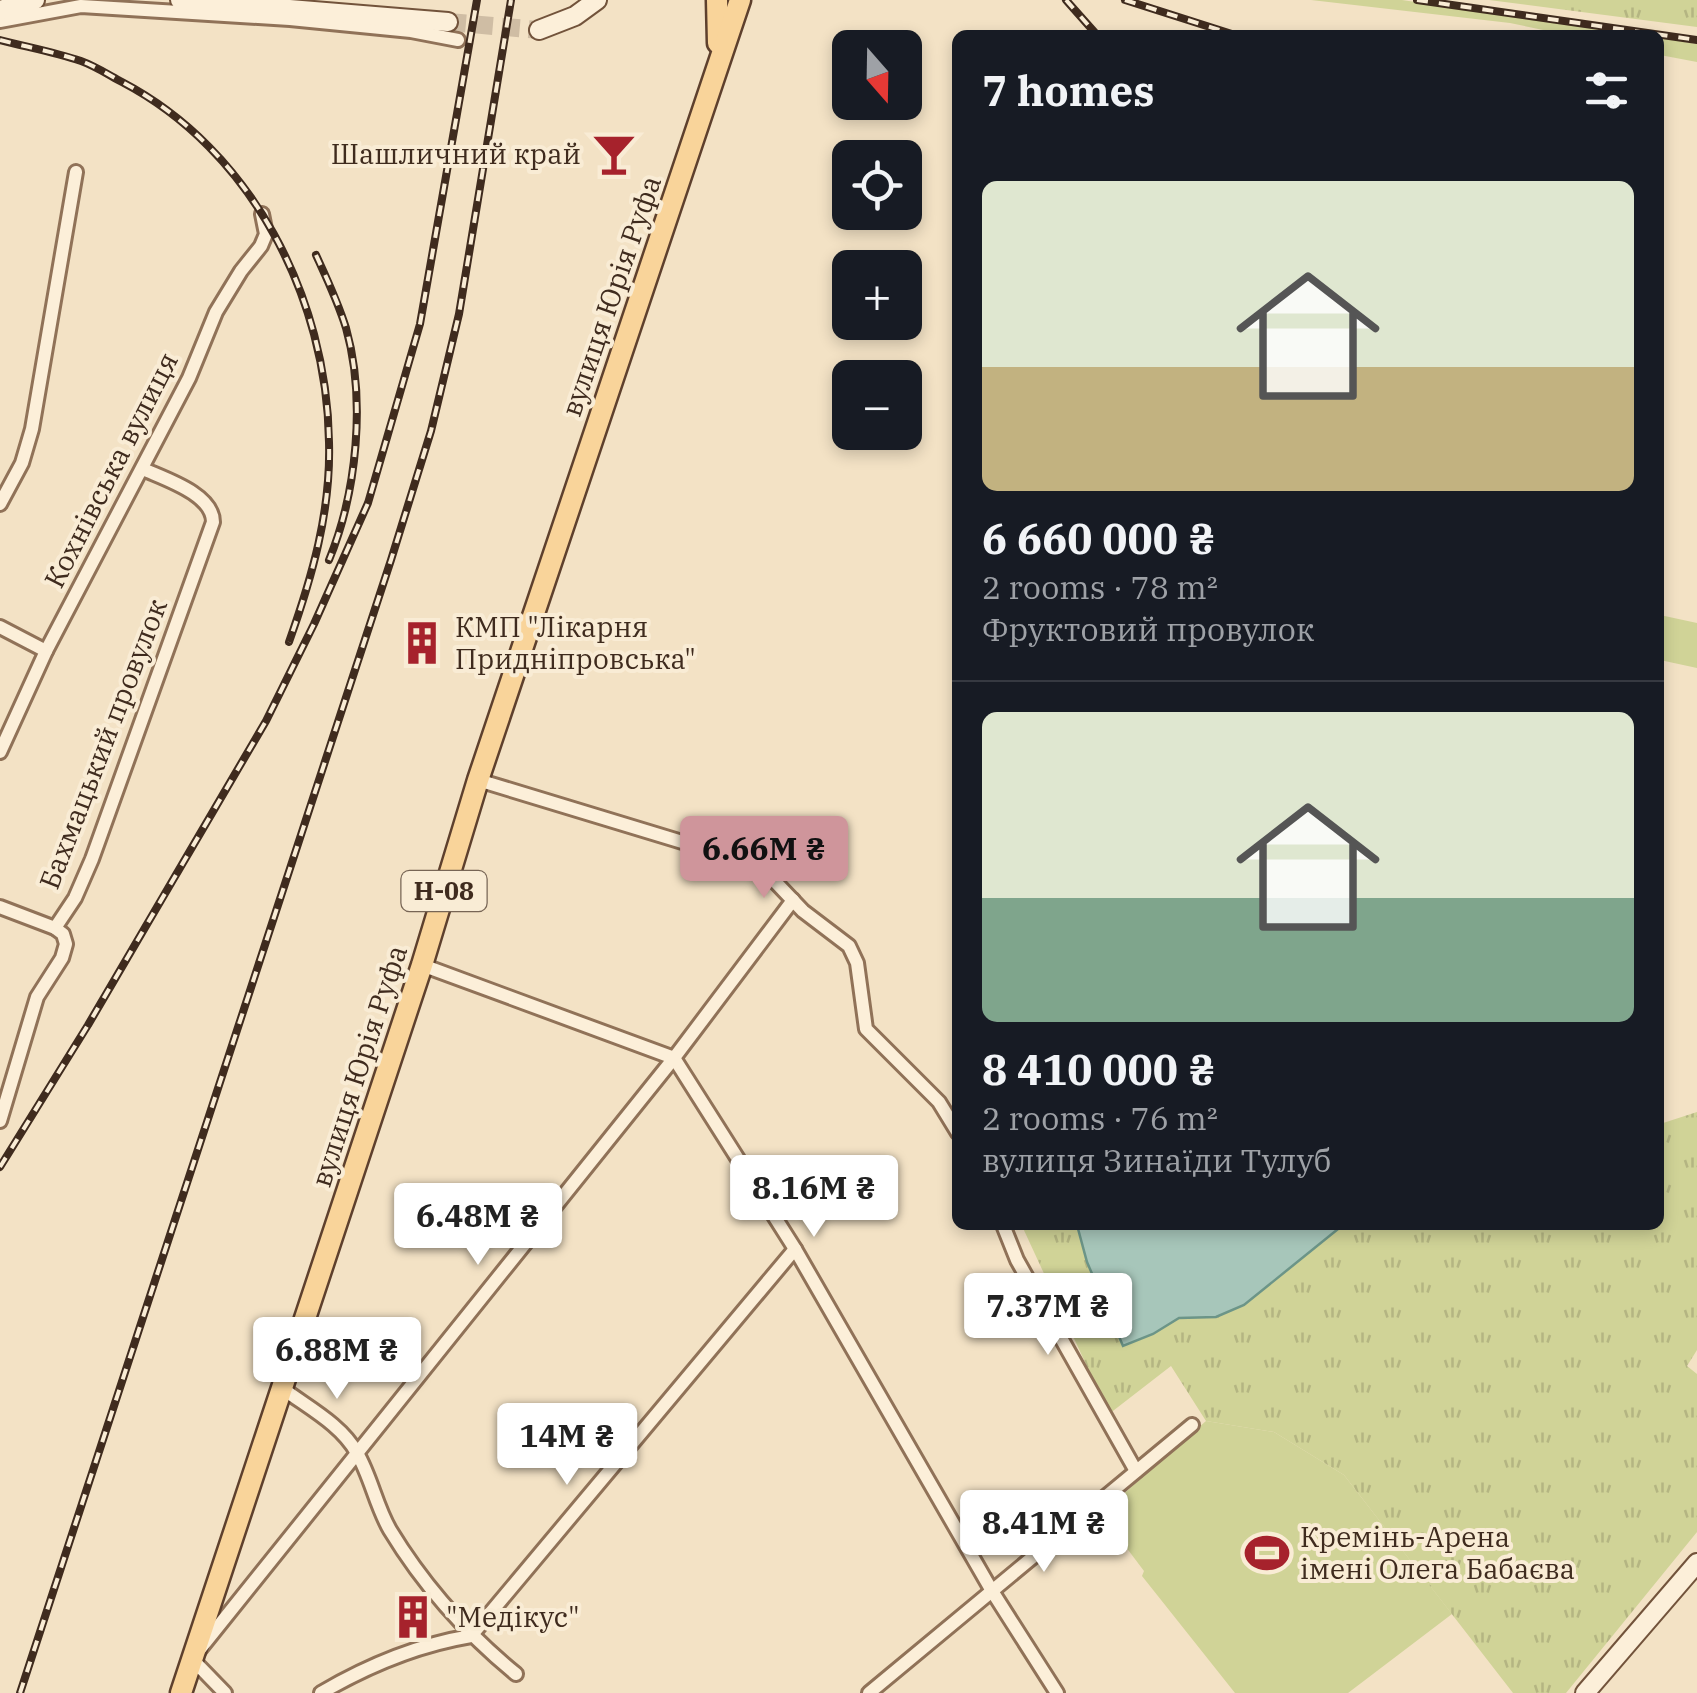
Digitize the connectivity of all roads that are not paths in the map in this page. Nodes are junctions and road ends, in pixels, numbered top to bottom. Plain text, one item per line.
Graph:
1 (35, 0) edge
2 (180, 0) edge
3 (597, 0) edge
4 (718, 0) edge
5 (740, 0) edge
6 (3, 9) edge
7 (448, 22) tunnel mouth
8 (539, 30) tunnel mouth
9 (458, 40) dead end
10 (711, 90) junction
11 (76, 172) dead end
12 (262, 214) dead end
13 (143, 469) junction
14 (0, 504) edge
15 (0, 627) edge
16 (46, 651) junction
17 (0, 752) edge
18 (478, 780) junction
19 (793, 900) junction
20 (0, 907) edge
21 (55, 928) junction
22 (422, 966) junction
23 (674, 1058) junction
24 (0, 1121) edge
25 (952, 1124) edge
26 (1005, 1230) edge
27 (795, 1249) junction
28 (282, 1388) junction
29 (1192, 1425) dead end
30 (357, 1452) junction
31 (1136, 1472) junction
32 (1697, 1563) edge
33 (992, 1591) junction
34 (470, 1636) junction
35 (192, 1659) junction
36 (516, 1674) dead end
37 (181, 1693) edge
38 (225, 1693) edge
39 (320, 1693) edge
40 (869, 1693) edge
41 (1056, 1693) edge
42 (1585, 1693) edge

1 - 6 main road
2 - 7 main road
3 - 8 main road
4 - 10 main road, Н-08
5 - 10 main road, вулиця Юрія Руфа / Н-08
6 - 9 street
10 - 18 main road, вулиця Юрія Руфа / Н-08
11 - 14 street
12 - 13 street, Кохнівська вулиця
13 - 16 street, Кохнівська вулиця
13 - 21 street, Бахмацький провулок
15 - 16 street
16 - 17 street, Кохнівська вулиця
18 - 19 street
18 - 22 main road, вулиця Юрія Руфа / Н-08
19 - 23 street
19 - 25 street
20 - 21 street
21 - 24 street, Бахмацький провулок
22 - 23 street
22 - 28 main road, вулиця Юрія Руфа / Н-08
23 - 27 street
23 - 30 street
26 - 31 street
27 - 33 street
27 - 34 street
28 - 30 street
28 - 35 main road, вулиця Юрія Руфа / Н-08
29 - 31 street
30 - 34 street
30 - 35 street
31 - 33 street
32 - 42 main road
33 - 40 street
33 - 41 street
34 - 36 street
34 - 39 street
35 - 37 main road, вулиця Юрія Руфа / Н-08
35 - 38 street

